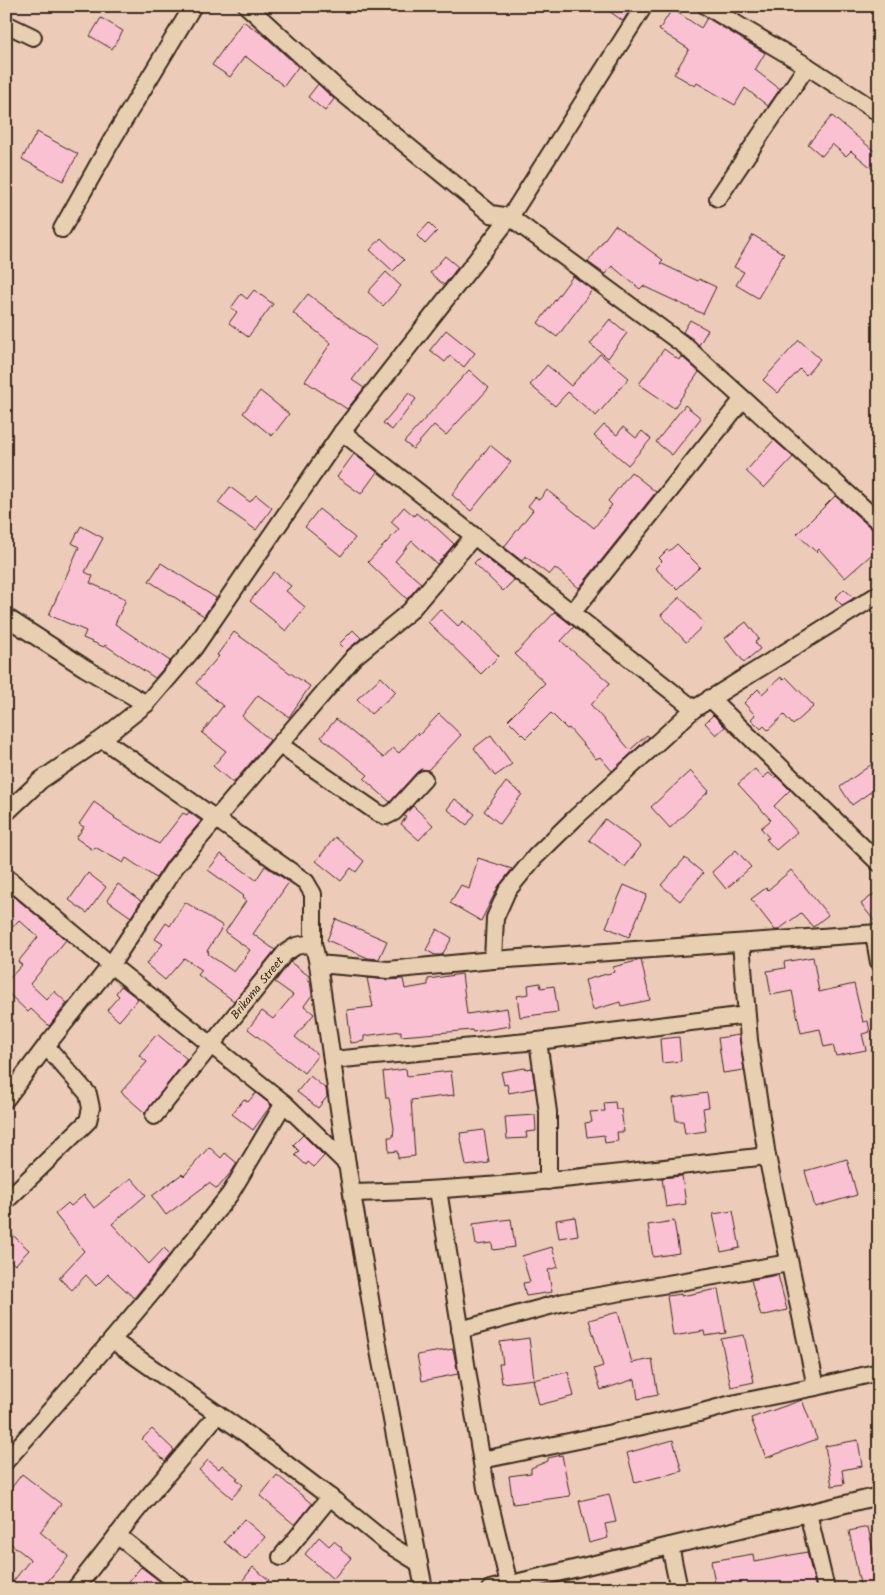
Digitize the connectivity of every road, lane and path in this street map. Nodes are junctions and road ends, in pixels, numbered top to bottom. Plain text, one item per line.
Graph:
1 (193, 6) edge
2 (247, 6) edge
3 (644, 6) edge
4 (706, 6) edge
5 (6, 24) edge
6 (33, 37) dead end
7 (807, 66) junction
8 (879, 113) edge
9 (718, 198) dead end
10 (510, 217) junction
11 (62, 228) dead end
12 (743, 399) junction
13 (342, 432) junction
14 (879, 522) edge
15 (474, 536) junction
16 (879, 594) edge
17 (572, 613) junction
18 (6, 617) edge
19 (710, 698) junction
20 (146, 704) junction
21 (694, 709) junction
22 (102, 739) junction
23 (280, 745) junction
24 (424, 779) dead end
25 (6, 813) edge
26 (216, 820) junction
27 (879, 863) edge
28 (6, 877) edge
29 (876, 933) edge
30 (313, 943) junction
31 (741, 943) junction
32 (493, 960) junction
33 (879, 963) edge
34 (318, 964) junction
35 (111, 965) junction
36 (747, 1016) junction
37 (538, 1041) junction
38 (211, 1045) junction
39 (46, 1046) junction
40 (332, 1060) junction
41 (6, 1099) edge
42 (284, 1103) junction
43 (154, 1116) dead end
44 (767, 1156) junction
45 (347, 1164) junction
46 (548, 1181) junction
47 (438, 1190) junction
48 (352, 1193) junction
49 (6, 1201) edge
50 (789, 1264) junction
51 (460, 1330) junction
52 (112, 1340) junction
53 (879, 1372) edge
54 (816, 1387) junction
55 (218, 1414) junction
56 (482, 1460) junction
57 (6, 1461) edge
58 (879, 1496) edge
59 (330, 1497) junction
60 (808, 1513) junction
61 (117, 1535) junction
62 (670, 1546) junction
63 (281, 1557) dead end
64 (419, 1563) junction
65 (508, 1584) junction
66 (75, 1589) edge
67 (185, 1589) edge
68 (424, 1589) edge
69 (490, 1589) edge
70 (679, 1589) edge
71 (826, 1589) edge

1 - 11 street
2 - 10 street
3 - 10 street
4 - 7 street
5 - 6 street
7 - 8 street
7 - 9 street
10 - 12 street
10 - 13 street
12 - 14 street
12 - 17 street
13 - 15 street
13 - 20 street
15 - 17 street
15 - 23 street
16 - 19 street
17 - 21 street
18 - 20 street
19 - 21 street
19 - 27 street
20 - 22 street
21 - 32 street
22 - 25 street
22 - 26 street
23 - 24 street
23 - 26 street
26 - 30 street
26 - 35 street
28 - 35 street
29 - 31 street
29 - 33 street
30 - 34 street
30 - 38 street, Brikama Street
31 - 32 street
31 - 36 street
32 - 34 street
34 - 40 street
35 - 38 street
35 - 39 street
36 - 37 street
36 - 44 street
37 - 40 street
37 - 46 street
38 - 42 street
38 - 43 street, Brikama Street
39 - 41 street
39 - 49 street
40 - 45 street
42 - 45 street
42 - 52 street
44 - 46 street
44 - 50 street
45 - 48 street
46 - 47 street
47 - 48 street
47 - 51 street
48 - 64 street
50 - 51 street
50 - 54 street
51 - 56 street
52 - 55 street
52 - 57 street
53 - 54 street
54 - 56 street
55 - 59 street
55 - 61 street
56 - 65 street
58 - 60 street
59 - 63 street
59 - 64 street
60 - 62 street
60 - 71 street
61 - 66 street
61 - 67 street
62 - 65 street
62 - 70 street
64 - 68 street
65 - 69 street

